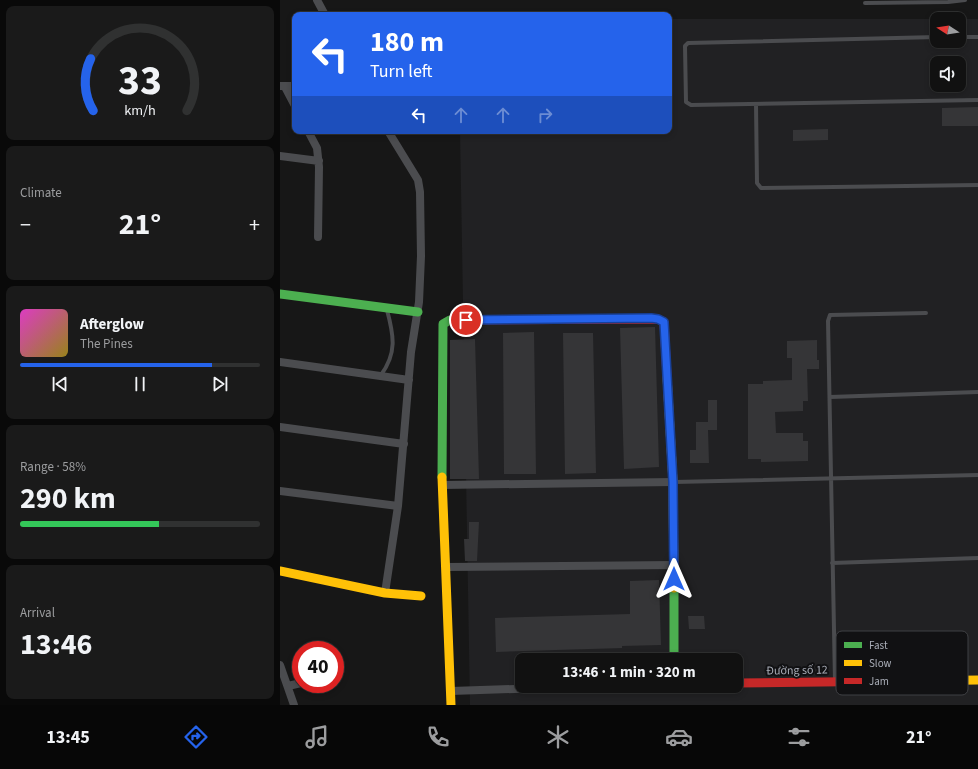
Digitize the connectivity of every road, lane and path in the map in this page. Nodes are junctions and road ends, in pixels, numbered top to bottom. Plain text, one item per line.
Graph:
1 (317, 0) edge
2 (965, 0) edge
3 (865, 3) dead end
4 (323, 12) edge
5 (978, 36) edge
6 (930, 37) edge
7 (966, 37) edge
8 (282, 86) edge
9 (978, 100) edge
10 (292, 101) edge
11 (756, 104) junction
12 (309, 134) edge
13 (390, 134) edge
14 (280, 156) edge
15 (319, 161) junction
16 (978, 184) edge
17 (318, 237) dead end
18 (280, 294) edge
19 (386, 308) junction
20 (418, 312) junction
21 (926, 313) dead end
22 (280, 362) edge
23 (380, 376) junction
24 (409, 380) junction
25 (978, 392) edge
26 (830, 397) junction
27 (280, 427) edge
28 (404, 444) junction
29 (978, 475) edge
30 (831, 479) junction
31 (673, 482) junction
32 (442, 485) junction
33 (280, 491) edge
34 (398, 506) junction
35 (978, 558) edge
36 (832, 563) junction
37 (674, 564) junction
38 (446, 568) junction
39 (280, 571) edge
40 (385, 593) junction
41 (421, 596) dead end
42 (674, 653) edge
43 (280, 666) edge
44 (968, 680) edge
45 (978, 680) edge
46 (835, 682) joint
47 (743, 683) edge
48 (292, 685) edge
49 (288, 686) junction
50 (515, 689) edge
51 (451, 691) junction
52 (294, 705) edge
53 (451, 705) edge

1 - 4 street
2 - 3 lane
5 - 7 lane
6 - 11 lane
8 - 10 street
9 - 11 lane
11 - 16 lane
12 - 15 street
13 - 20 street
14 - 15 street
15 - 17 street
18 - 19 street
19 - 20 street
19 - 23 lane
20 - 24 street
21 - 26 lane
22 - 23 street
23 - 24 street
24 - 28 street
25 - 26 lane
26 - 30 lane
27 - 28 street
28 - 34 street
29 - 30 lane
30 - 31 lane
30 - 36 lane
31 - 32 street
31 - 32 street
31 - 37 street
32 - 38 street
33 - 34 street
34 - 40 street
35 - 36 lane
36 - 46 lane
37 - 38 street
37 - 42 street
38 - 51 street
39 - 40 street
40 - 41 street
43 - 49 street
44 - 45 street, Đường số 12
46 - 47 street, Đường số 12
48 - 49 street
49 - 52 street
50 - 51 street
51 - 53 street

